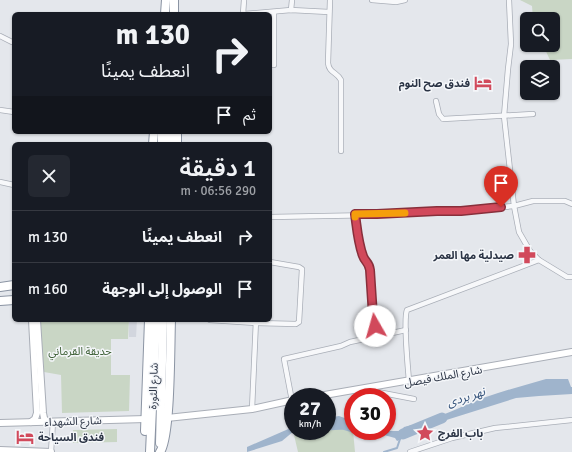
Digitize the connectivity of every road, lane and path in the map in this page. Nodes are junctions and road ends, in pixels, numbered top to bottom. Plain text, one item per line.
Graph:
1 (166, 0) edge
2 (174, 0) edge
3 (244, 0) edge
4 (292, 0) edge
5 (330, 0) edge
6 (372, 0) edge
7 (405, 0) edge
8 (509, 0) edge
9 (291, 10) junction
10 (166, 12) edge
11 (174, 12) edge
12 (244, 12) edge
13 (274, 12) joint
14 (329, 12) junction
15 (0, 36) edge
16 (12, 42) dead end
17 (272, 65) edge
18 (436, 101) dead end
19 (0, 110) edge
20 (12, 112) edge
21 (533, 114) dead end
22 (504, 116) junction
23 (341, 151) dead end
24 (0, 182) edge
25 (12, 185) edge
26 (572, 204) edge
27 (514, 206) junction
28 (355, 214) junction
29 (272, 217) edge
30 (539, 260) junction
31 (272, 262) edge
32 (572, 277) edge
33 (12, 285) edge
34 (0, 287) edge
35 (12, 300) edge
36 (0, 301) edge
37 (32, 322) edge
38 (37, 322) edge
39 (149, 322) edge
40 (156, 322) edge
41 (163, 322) edge
42 (171, 322) edge
43 (256, 322) edge
44 (406, 330) junction
45 (377, 336) junction
46 (572, 352) edge
47 (37, 362) junction
48 (409, 382) junction
49 (290, 388) edge
50 (367, 388) edge
51 (396, 396) edge
52 (414, 399) dead end
53 (284, 402) edge
54 (252, 409) junction
55 (167, 418) junction
56 (146, 419) junction
57 (572, 420) edge
58 (30, 422) junction
59 (50, 422) junction
60 (0, 423) edge
61 (0, 450) edge
62 (45, 452) edge
63 (51, 452) edge
64 (150, 452) edge
65 (160, 452) edge
66 (410, 452) edge

1 - 10 highway
2 - 11 highway
3 - 12 street
4 - 9 street
5 - 14 street
6 - 7 street
8 - 22 street
9 - 13 street
9 - 14 street
13 - 17 street
14 - 23 street
15 - 16 street
18 - 22 street
19 - 20 street
21 - 22 street
22 - 27 street
24 - 25 street
26 - 27 street
27 - 28 street
27 - 30 street
28 - 29 street
28 - 45 street
30 - 32 street
30 - 44 street
31 - 43 street
33 - 34 highway
35 - 36 highway
37 - 47 main road
38 - 47 main road
39 - 56 highway
40 - 64 highway, شارع الثورة
41 - 65 highway, شارع الثورة
42 - 55 highway
43 - 54 street
44 - 45 street
44 - 48 street
45 - 49 street
46 - 48 main road, شارع الملك فيصل
47 - 58 main road
47 - 59 main road
48 - 50 main road, شارع الملك فيصل
51 - 52 street
53 - 54 main road
54 - 55 main road
55 - 65 highway
56 - 59 main road, شارع الشهداء
56 - 64 highway
57 - 66 street
58 - 59 main road, شارع الشهداء
58 - 60 main road, شارع الشهداء
59 - 63 street
61 - 62 main road
62 - 63 main road

